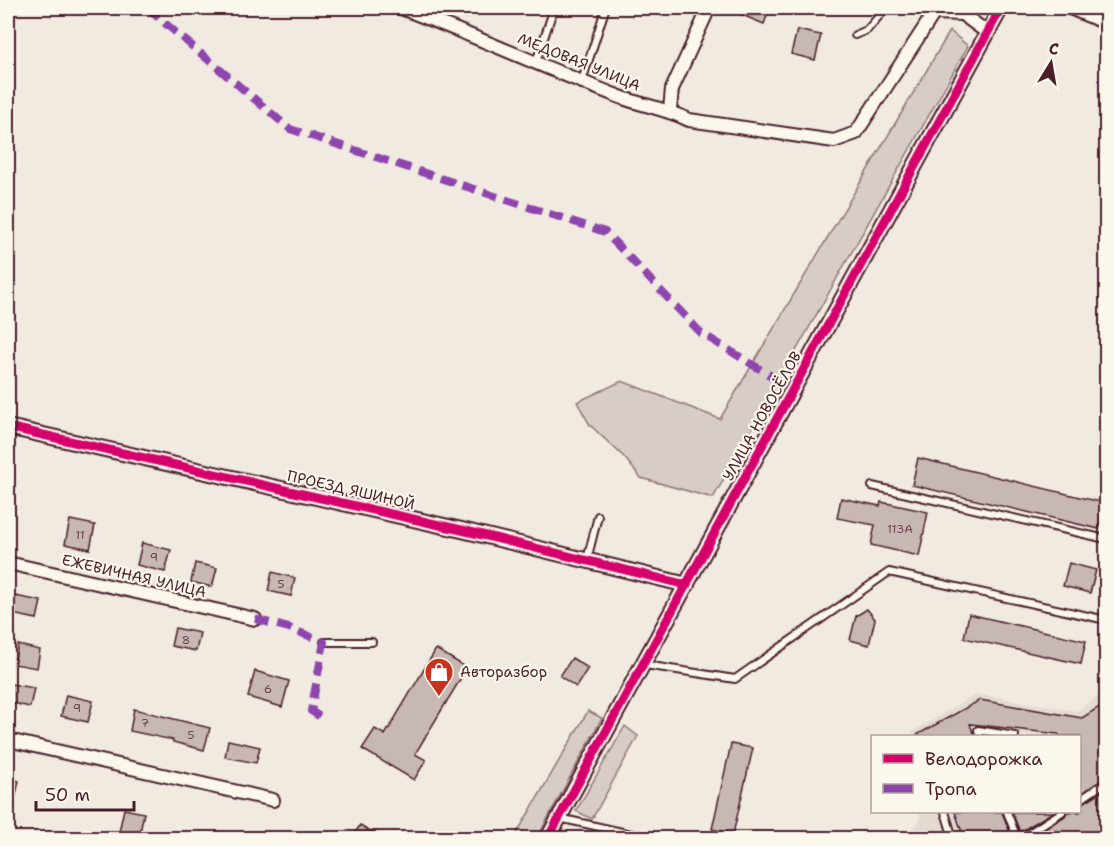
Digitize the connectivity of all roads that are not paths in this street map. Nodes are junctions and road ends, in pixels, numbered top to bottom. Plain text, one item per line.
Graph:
1 (401, 8) edge
2 (554, 8) edge
3 (708, 8) edge
4 (886, 8) edge
5 (908, 8) edge
6 (1001, 8) edge
7 (1070, 8) edge
8 (605, 10) dead end
9 (934, 10) edge
10 (1107, 23) edge
11 (988, 33) junction
12 (855, 35) dead end
13 (536, 62) junction
14 (582, 81) junction
15 (670, 110) junction
16 (8, 427) edge
17 (873, 486) dead end
18 (598, 516) dead end
19 (1107, 539) edge
20 (587, 561) junction
21 (8, 563) edge
22 (687, 585) junction
23 (255, 619) dead end
24 (1107, 620) edge
25 (324, 642) dead end
26 (372, 642) dead end
27 (645, 665) junction
28 (980, 735) edge
29 (1009, 735) edge
30 (8, 740) edge
31 (1107, 782) edge
32 (1081, 799) edge
33 (273, 800) dead end
34 (945, 813) edge
35 (1007, 813) edge
36 (1060, 813) edge
37 (559, 818) junction
38 (548, 838) edge
39 (649, 838) edge
40 (953, 838) edge
41 (1019, 838) edge

1 - 13 street, МЕДОВАЯ УЛИЦА
2 - 13 lane
3 - 15 street
4 - 12 lane
5 - 9 lane
6 - 11 street, УЛИЦА НОВОСЁЛОВ
7 - 10 street
8 - 14 lane
9 - 11 street
9 - 15 street, МЕДОВАЯ УЛИЦА
11 - 22 street, УЛИЦА НОВОСЁЛОВ
13 - 14 street, МЕДОВАЯ УЛИЦА
14 - 15 street, МЕДОВАЯ УЛИЦА
16 - 20 street, ПРОЕЗД ЯШИНОЙ
17 - 19 lane
18 - 20 lane
20 - 22 street, ПРОЕЗД ЯШИНОЙ
21 - 23 street, ЕЖЕВИЧНАЯ УЛИЦА
22 - 27 street, УЛИЦА НОВОСЁЛОВ
24 - 27 lane
25 - 26 lane
27 - 37 street, УЛИЦА НОВОСЁЛОВ
28 - 29 lane
30 - 33 street
31 - 32 lane
34 - 40 lane
35 - 41 lane
36 - 41 lane
37 - 38 street, УЛИЦА НОВОСЁЛОВ
37 - 39 lane

